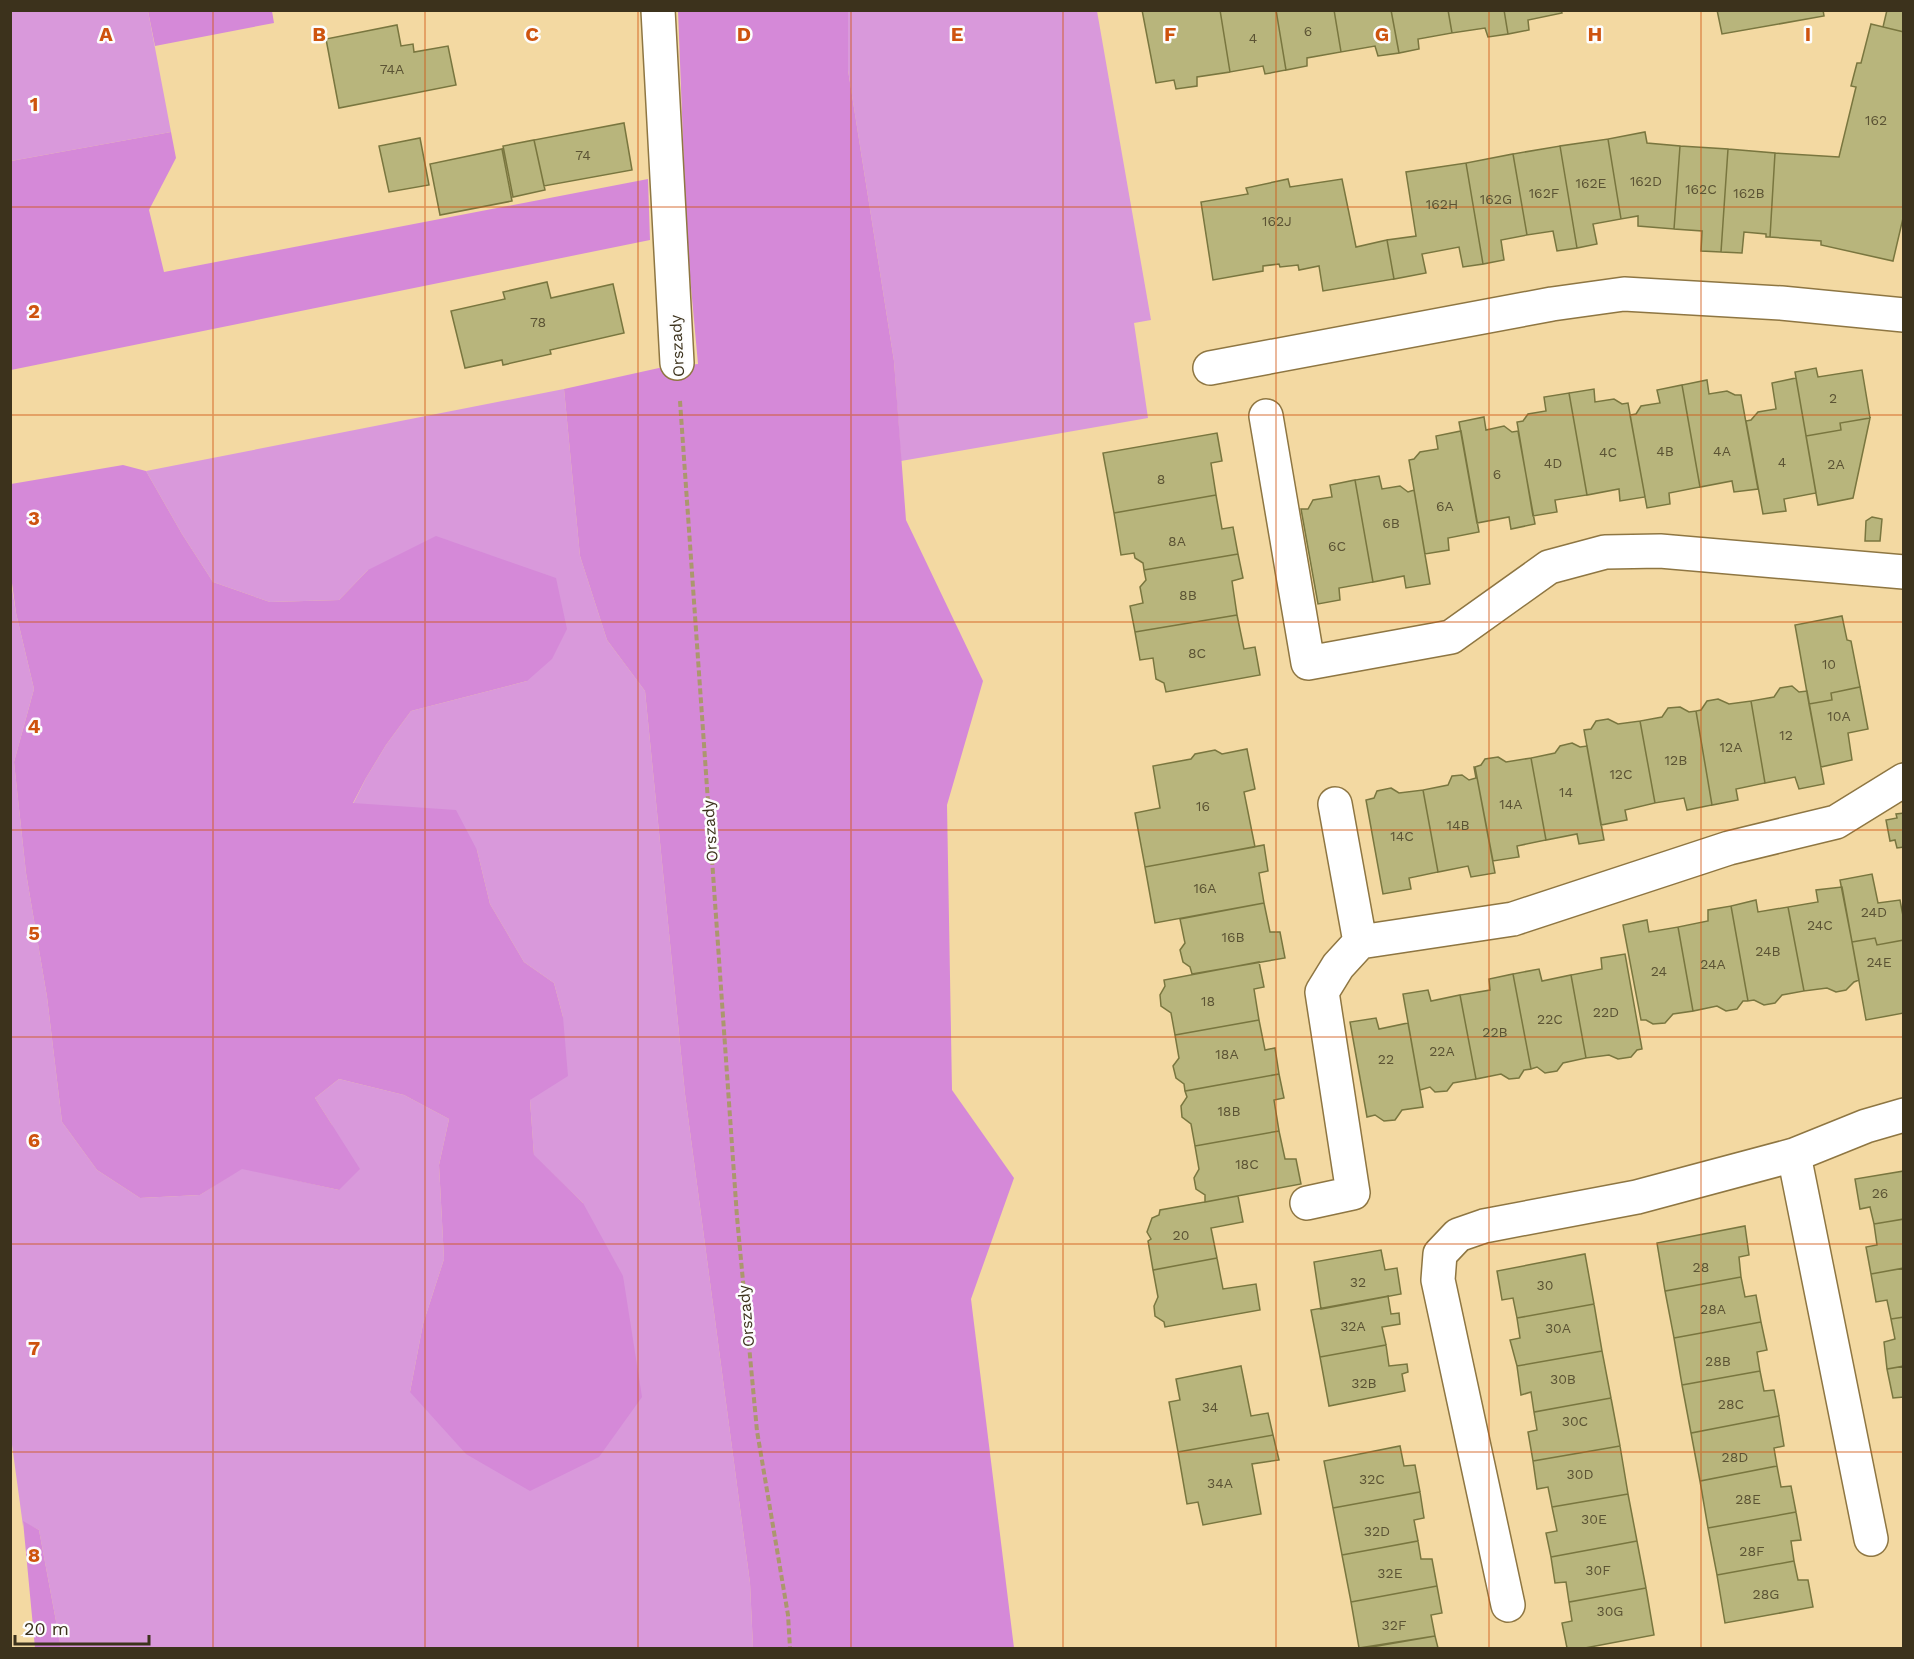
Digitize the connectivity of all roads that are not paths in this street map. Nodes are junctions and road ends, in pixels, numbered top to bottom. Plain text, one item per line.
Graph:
1 (658, 10) edge
2 (1904, 315) edge
3 (677, 363) road end
4 (1210, 368) dead end
5 (1266, 416) dead end
6 (1904, 572) edge
7 (1904, 780) edge
8 (1335, 804) dead end
9 (1360, 942) junction
10 (1904, 1115) edge
11 (1794, 1155) junction
12 (1307, 1203) dead end
13 (1871, 1539) dead end
14 (1508, 1605) dead end

1 - 3 street, Orszady
2 - 4 street
5 - 6 street
7 - 9 street
8 - 9 street
9 - 12 street
10 - 11 street
11 - 13 street
11 - 14 street

